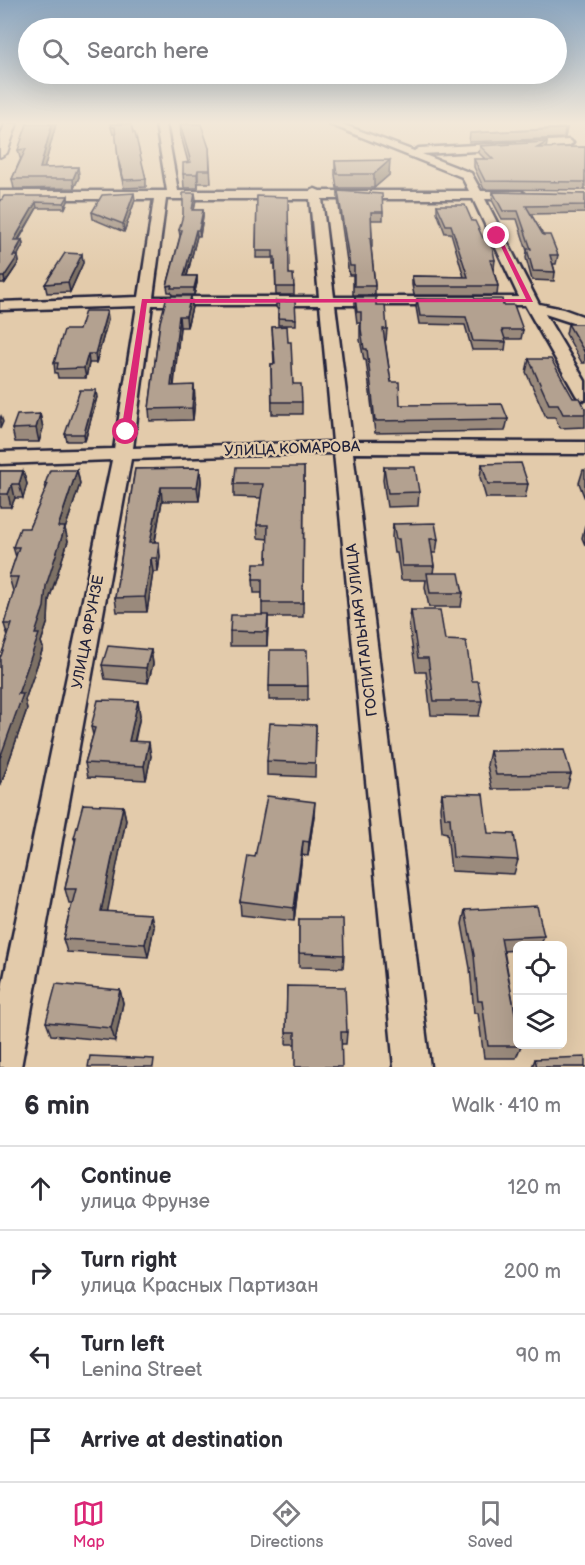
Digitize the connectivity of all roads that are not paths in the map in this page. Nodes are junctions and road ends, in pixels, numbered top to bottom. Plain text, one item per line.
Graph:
1 (165, 174) edge
2 (462, 174) edge
3 (167, 194) junction
4 (315, 194) junction
5 (0, 195) edge
6 (477, 195) junction
7 (537, 195) edge
8 (144, 301) junction
9 (326, 301) junction
10 (532, 304) junction
11 (0, 306) edge
12 (585, 322) edge
13 (585, 395) edge
14 (341, 447) junction
15 (585, 448) edge
16 (123, 454) junction
17 (0, 458) edge
18 (3, 1067) edge
19 (412, 1067) edge

1 - 3 street, УЛИЦА ФРУНЗЕ
2 - 6 street
3 - 4 street
3 - 5 street
3 - 8 street, УЛИЦА ФРУНЗЕ
4 - 6 street
4 - 9 street, ГОСПИТАЛЬНАЯ УЛИЦА
6 - 7 street
6 - 10 street
8 - 9 street
8 - 11 street
8 - 16 street, УЛИЦА ФРУНЗЕ
9 - 10 street
9 - 14 street, ГОСПИТАЛЬНАЯ УЛИЦА
10 - 12 street
10 - 13 street
14 - 15 street, УЛИЦА КОМАРОВА
14 - 16 street, УЛИЦА КОМАРОВА
14 - 19 street, ГОСПИТАЛЬНАЯ УЛИЦА
16 - 17 street, УЛИЦА КОМАРОВА
16 - 18 street, УЛИЦА ФРУНЗЕ

